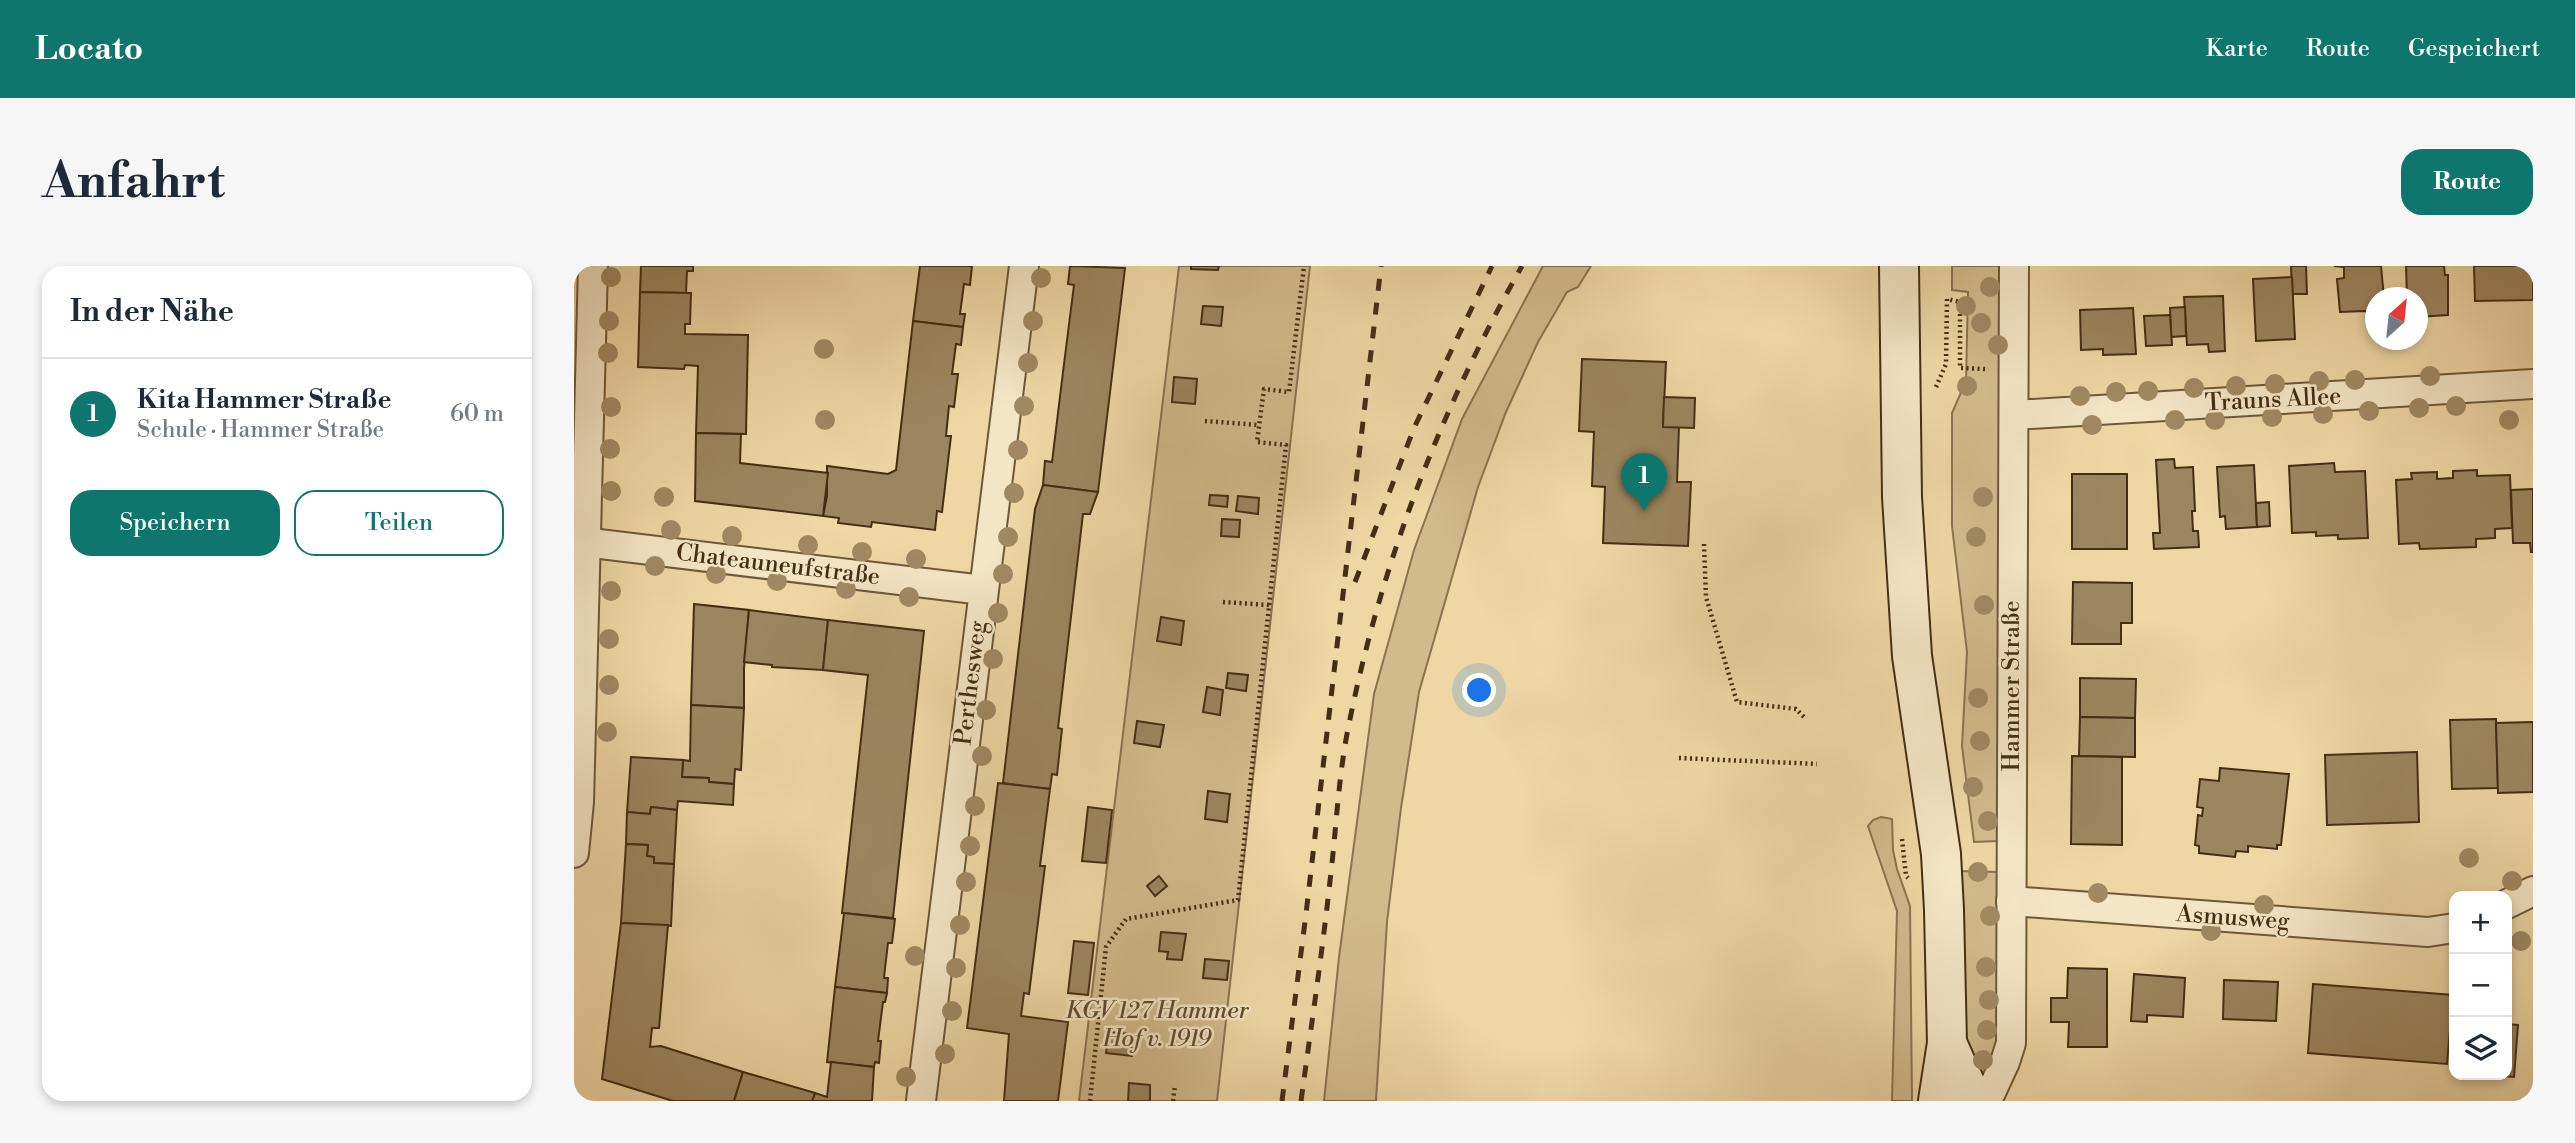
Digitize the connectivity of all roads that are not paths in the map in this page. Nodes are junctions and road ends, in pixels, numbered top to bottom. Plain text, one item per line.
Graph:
1 (593, 266) edge
2 (1024, 266) edge
3 (1899, 266) edge
4 (2014, 266) edge
5 (2533, 384) edge
6 (2014, 415) junction
7 (580, 542) edge
8 (982, 590) junction
9 (574, 853) edge
10 (2533, 891) edge
11 (2011, 901) junction
12 (2512, 902) edge
13 (2449, 929) edge
14 (1947, 1043) junction
15 (921, 1101) edge
16 (1938, 1101) edge
17 (1972, 1101) edge
18 (1987, 1101) edge

1 - 7 street
2 - 8 street, Perthesweg
3 - 14 main road
4 - 6 street, Hammer Straße
5 - 6 street, Trauns Allee
6 - 11 street, Hammer Straße
7 - 8 street, Chateauneufstraße
7 - 9 street
8 - 15 street, Perthesweg
10 - 12 street
11 - 13 street, Asmusweg
11 - 18 street, Hammer Straße
14 - 16 main road
14 - 17 main road

